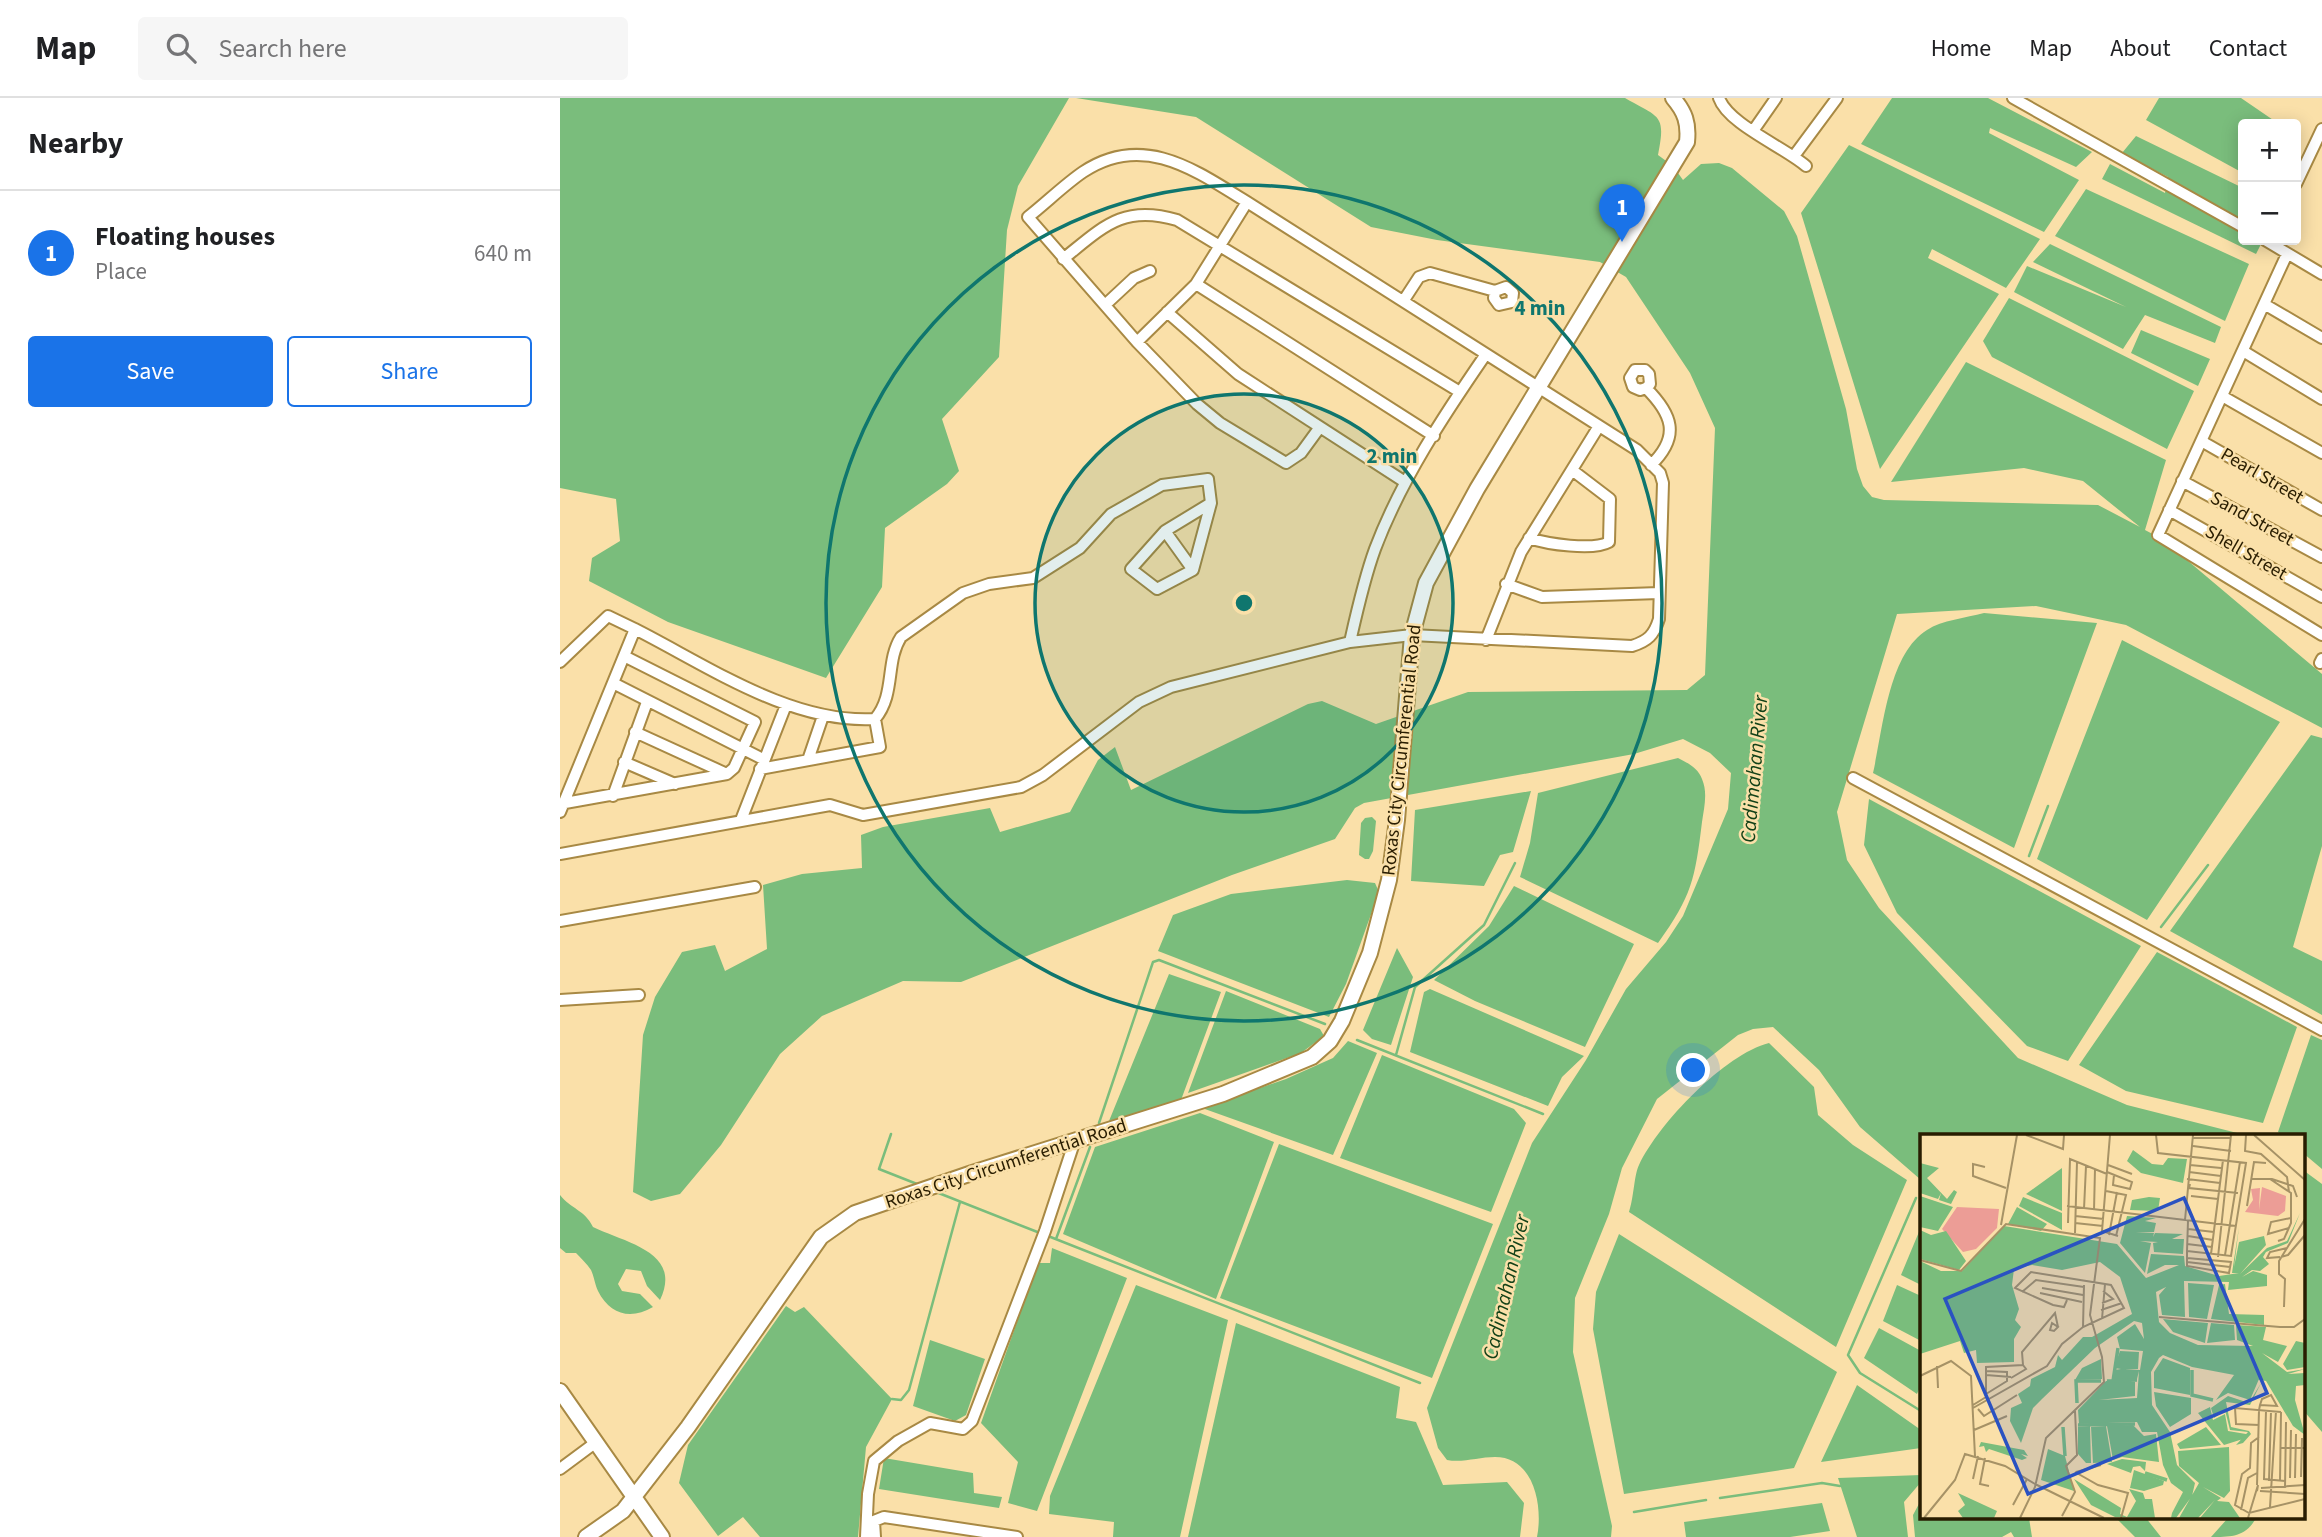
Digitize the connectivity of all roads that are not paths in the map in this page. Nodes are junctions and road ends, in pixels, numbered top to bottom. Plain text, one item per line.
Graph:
1 (1673, 98) edge
2 (1719, 98) edge
3 (1776, 98) edge
4 (1837, 98) edge
5 (2013, 98) edge
6 (2322, 129) edge
7 (1753, 131) junction
8 (1794, 156) junction
9 (1806, 166) dead end
10 (2297, 182) edge
11 (1247, 202) junction
12 (2238, 225) edge
13 (2275, 245) edge
14 (1220, 246) junction
15 (2287, 254) junction
16 (1063, 259) junction
17 (1150, 271) dead end
18 (2322, 274) edge
19 (1196, 284) junction
20 (1494, 292) dead end
21 (1404, 300) junction
22 (2264, 304) junction
23 (1105, 305) junction
24 (1167, 312) junction
25 (2322, 338) edge
26 (1137, 342) junction
27 (2243, 351) junction
28 (1486, 354) junction
29 (1539, 388) junction
30 (1646, 388) dead end
31 (1460, 392) junction
32 (2222, 396) junction
33 (2322, 398) edge
34 (1599, 426) junction
35 (1320, 427) junction
36 (1434, 436) junction
37 (2203, 442) junction
38 (2322, 453) edge
39 (1651, 465) junction
40 (1572, 470) junction
41 (2182, 481) junction
42 (1405, 482) junction
43 (1211, 503) junction
44 (2169, 510) junction
45 (2322, 510) edge
46 (1165, 531) junction
47 (1529, 538) junction
48 (2322, 557) edge
49 (1193, 570) junction
50 (1506, 584) junction
51 (1659, 593) junction
52 (2322, 597) edge
53 (635, 629) junction
54 (1412, 635) junction
55 (2322, 635) edge
56 (1486, 640) junction
57 (1350, 642) junction
58 (624, 656) junction
59 (560, 662) edge
60 (613, 683) junction
61 (647, 702) junction
62 (786, 705) junction
63 (823, 716) junction
64 (875, 719) junction
65 (635, 732) junction
66 (743, 750) junction
67 (808, 760) junction
68 (624, 762) junction
69 (762, 764) junction
70 (727, 774) junction
71 (1853, 778) dead end
72 (675, 784) junction
73 (613, 796) junction
74 (562, 807) edge
75 (741, 820) junction
76 (560, 854) edge
77 (755, 887) dead end
78 (560, 921) edge
79 (639, 995) dead end
80 (560, 1000) edge
81 (2322, 1030) edge
82 (1074, 1143) junction
83 (560, 1391) edge
84 (595, 1443) junction
85 (560, 1469) edge
86 (634, 1497) junction
87 (915, 1523) junction
88 (586, 1537) edge
89 (662, 1537) edge
90 (866, 1537) edge
91 (875, 1537) edge
92 (926, 1537) edge
93 (1017, 1537) edge

1 - 29 main road, Roxas City Circumferential Road
2 - 7 street
3 - 7 street
4 - 8 street
5 - 12 street
6 - 10 street
7 - 8 street
8 - 9 street
11 - 14 street
11 - 16 street
11 - 21 street
13 - 15 street
14 - 16 street
14 - 19 street
14 - 31 street
15 - 18 street
15 - 22 street
16 - 23 street
17 - 23 street
19 - 24 street
19 - 36 street
20 - 21 street
21 - 28 street
22 - 25 street
22 - 27 street
23 - 26 street
24 - 26 street
24 - 35 street
26 - 35 street
27 - 32 street
27 - 33 street
28 - 29 street
28 - 31 street
29 - 34 street
29 - 54 main road, Roxas City Circumferential Road
30 - 39 street
31 - 36 street
32 - 37 street
32 - 38 street
34 - 39 street
34 - 40 street
35 - 42 street
36 - 42 street
37 - 41 street
37 - 45 street, Pearl Street
39 - 51 street
40 - 47 street
40 - 47 street
41 - 44 street
41 - 48 street, Sand Street
42 - 57 street
43 - 46 street
43 - 49 street
43 - 64 street
44 - 52 street, Shell Street
44 - 55 street
46 - 49 street
46 - 49 street
47 - 50 street
50 - 51 street
50 - 56 street
51 - 56 street
53 - 58 street
53 - 59 street
53 - 62 street
54 - 56 street
54 - 57 street
54 - 82 main road, Roxas City Circumferential Road
57 - 75 street
58 - 60 street
58 - 66 street
60 - 61 street
60 - 74 street
61 - 65 street
61 - 66 street
62 - 63 street
62 - 69 street
63 - 64 street
63 - 67 street
64 - 67 street
65 - 68 street
65 - 70 street
66 - 69 street
66 - 70 street
67 - 69 street
68 - 72 street
68 - 73 street
69 - 75 street
70 - 72 street
71 - 81 street
72 - 73 street
73 - 74 street
75 - 76 street
77 - 78 street
79 - 80 street
82 - 86 main road, Roxas City Circumferential Road
82 - 90 street
83 - 84 main road
84 - 85 street
84 - 86 main road
86 - 88 main road, Roxas City Circumferential Road
86 - 89 main road
87 - 91 street
87 - 92 street
87 - 93 street

